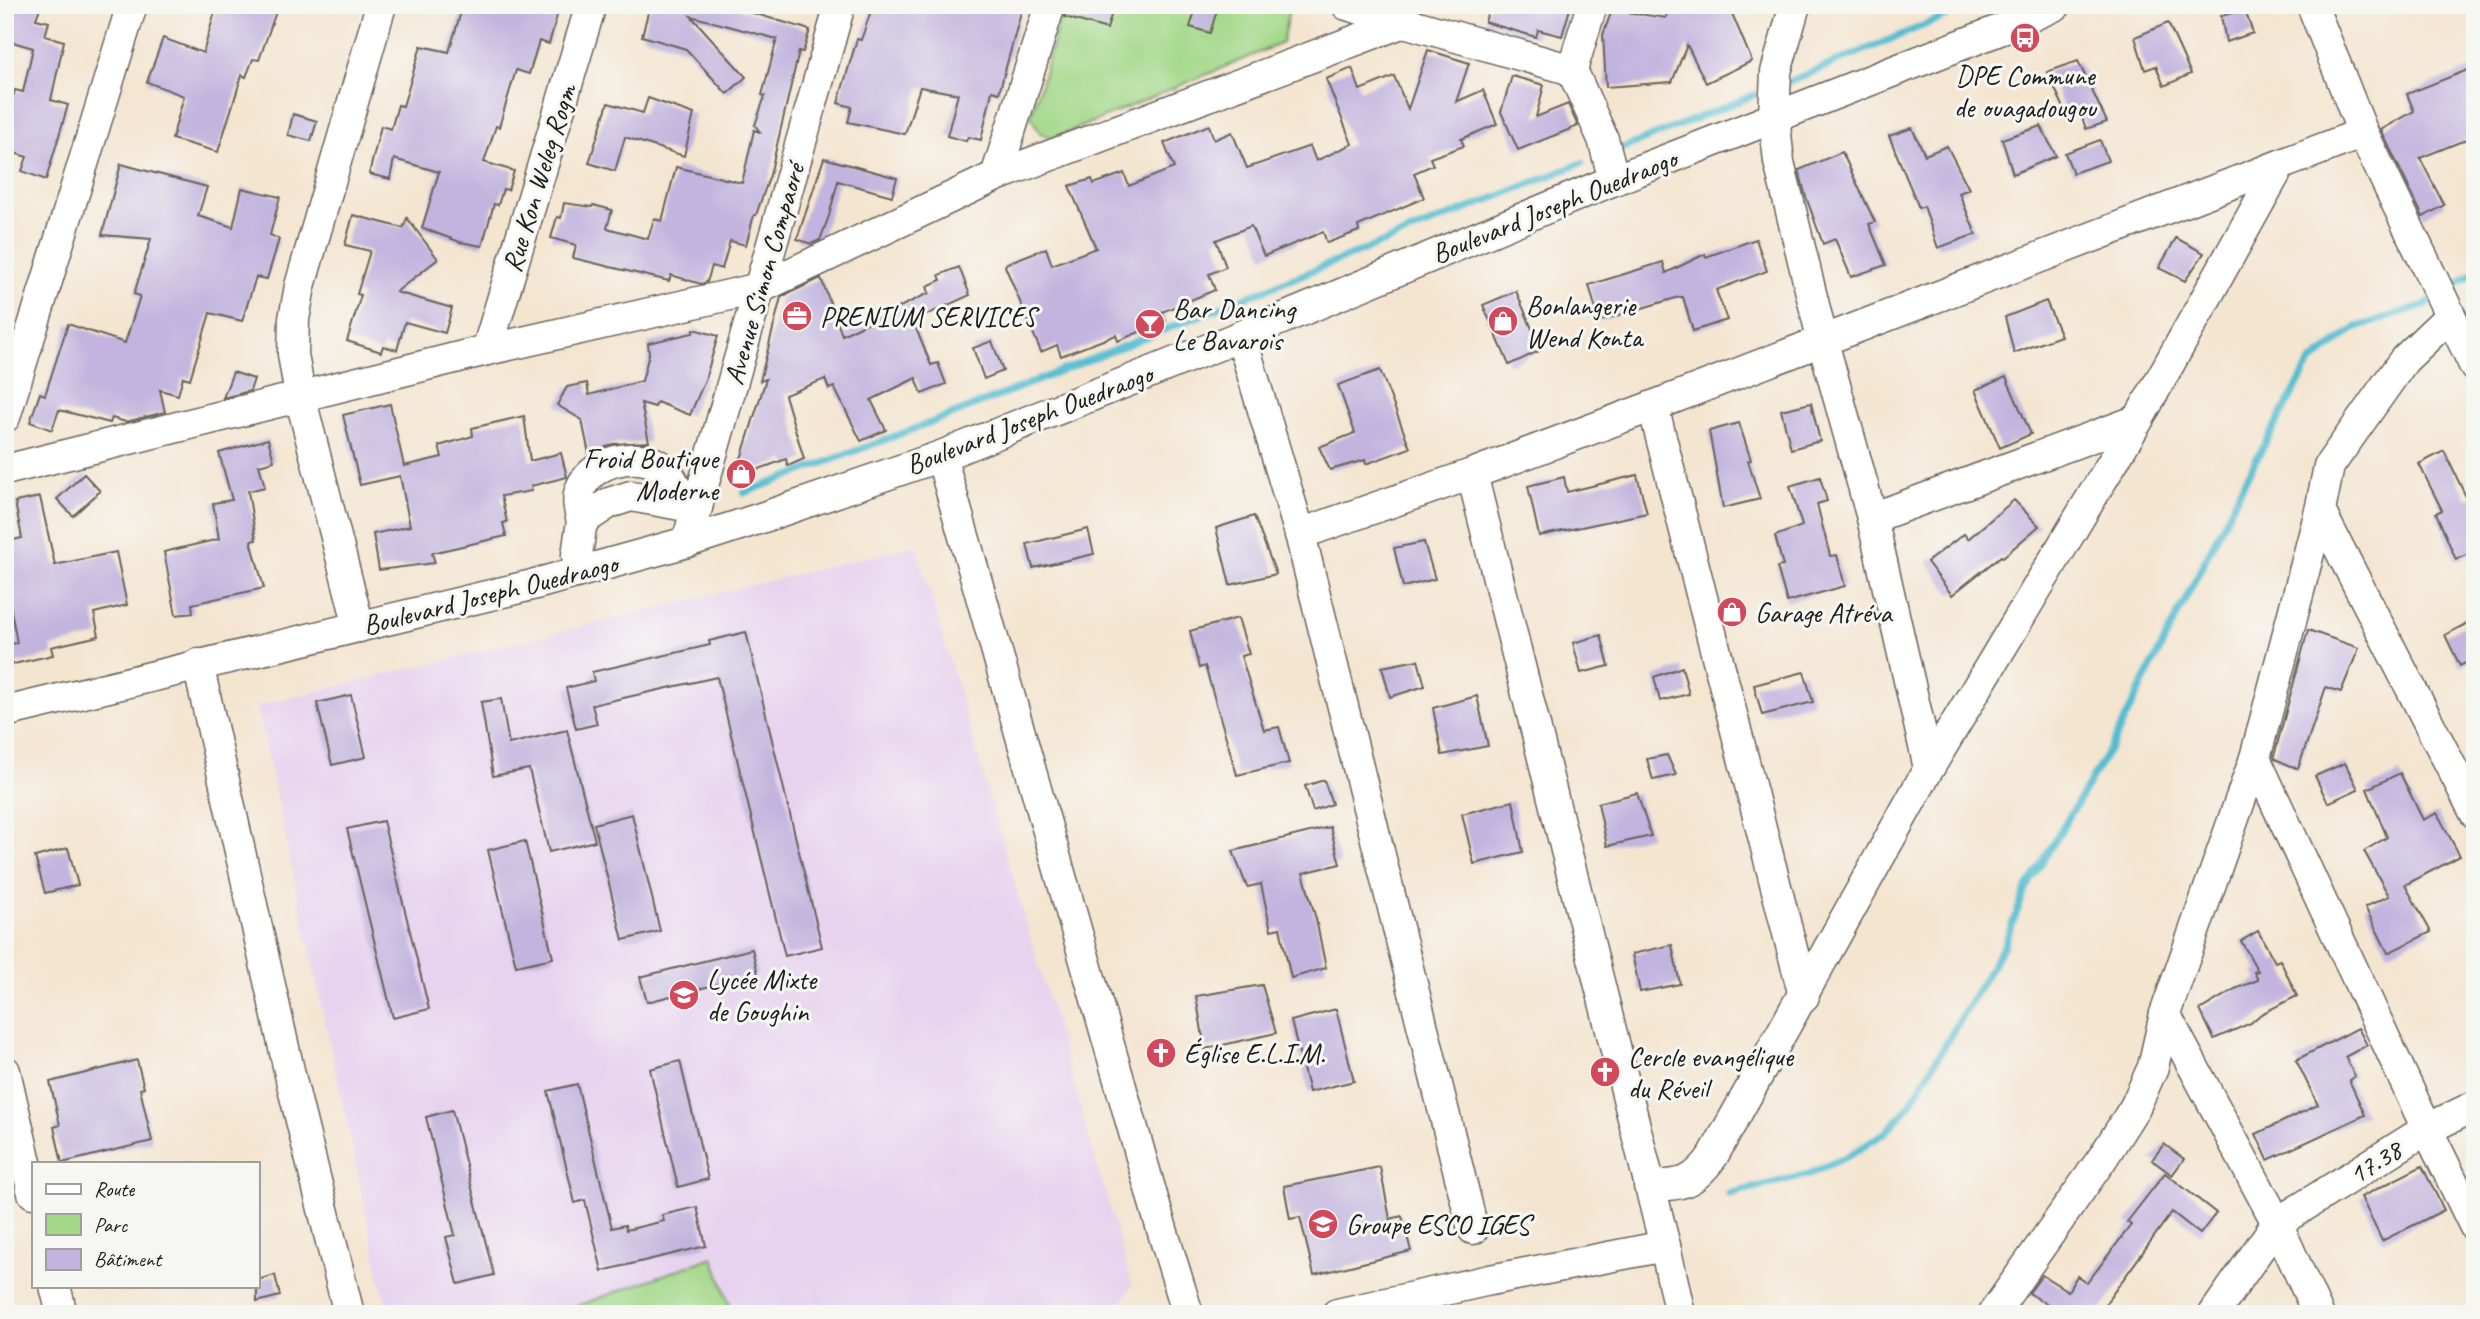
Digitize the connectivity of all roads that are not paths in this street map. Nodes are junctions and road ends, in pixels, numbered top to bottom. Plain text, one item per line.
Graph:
1 (132, 5) edge
2 (381, 5) edge
3 (592, 5) edge
4 (840, 5) edge
5 (1050, 5) edge
6 (1347, 5) edge
7 (1592, 5) edge
8 (1795, 5) edge
9 (2056, 5) edge
10 (2312, 5) edge
11 (2006, 16) edge
12 (1404, 22) junction
13 (1572, 70) junction
14 (1774, 116) junction
15 (2363, 133) junction
16 (2279, 167) junction
17 (996, 176) junction
18 (1614, 180) junction
19 (760, 288) junction
20 (2449, 314) junction
21 (1241, 336) junction
22 (1823, 342) junction
23 (487, 350) junction
24 (2475, 367) edge
25 (300, 396) junction
26 (1653, 406) junction
27 (5, 417) edge
28 (2138, 419) junction
29 (941, 456) junction
30 (5, 470) edge
31 (1472, 474) junction
32 (689, 506) junction
33 (2320, 511) junction
34 (1872, 518) junction
35 (1300, 534) junction
36 (687, 542) junction
37 (579, 572) junction
38 (359, 627) junction
39 (198, 664) junction
40 (5, 712) edge
41 (2255, 758) junction
42 (1929, 768) junction
43 (2475, 813) edge
44 (1804, 996) junction
45 (2165, 1014) junction
46 (5, 1071) edge
47 (2475, 1106) edge
48 (2427, 1129) junction
49 (1649, 1186) junction
50 (32, 1189) edge
51 (2277, 1223) junction
52 (2475, 1227) edge
53 (1474, 1229) dead end
54 (1665, 1243) junction
55 (56, 1288) edge
56 (62, 1314) edge
57 (349, 1314) edge
58 (1188, 1314) edge
59 (1337, 1314) edge
60 (1680, 1314) edge
61 (1993, 1314) edge
62 (2214, 1314) edge
63 (2318, 1314) edge

1 - 27 street
2 - 25 street
3 - 23 street, Rue Kon Weleg Rogm
4 - 19 street, Avenue Simon Compaoré
5 - 17 street
6 - 12 street
7 - 13 street
8 - 14 street
9 - 11 street, Boulevard Joseph Ouedraogo
10 - 15 street
11 - 14 street, Boulevard Joseph Ouedraogo
12 - 13 street
12 - 17 street
13 - 18 street
14 - 18 street, Boulevard Joseph Ouedraogo
14 - 22 street
15 - 16 street
15 - 20 street
16 - 22 street
16 - 28 street
17 - 19 street
18 - 21 street, Boulevard Joseph Ouedraogo
19 - 23 street
19 - 32 street, Avenue Simon Compaoré
20 - 24 street
20 - 33 street
21 - 29 street, Boulevard Joseph Ouedraogo
21 - 35 street
22 - 26 street
22 - 34 street
23 - 25 street
25 - 30 street
25 - 38 street
26 - 31 street
26 - 44 street
28 - 34 street
28 - 42 street
29 - 36 street, Boulevard Joseph Ouedraogo
29 - 58 street
31 - 35 street
31 - 49 street
32 - 36 street, Avenue Simon Compaoré
32 - 37 street
33 - 41 street
33 - 43 street
34 - 42 street
35 - 53 street
36 - 37 street, Boulevard Joseph Ouedraogo
37 - 38 street, Boulevard Joseph Ouedraogo
38 - 39 street, Boulevard Joseph Ouedraogo
39 - 40 street, Boulevard Joseph Ouedraogo
39 - 57 street
41 - 45 street
41 - 48 street
42 - 44 street
44 - 49 street
45 - 51 street
45 - 61 street
46 - 50 street
47 - 48 street, 17.38
48 - 51 street, 17.38
48 - 52 street
49 - 54 street
51 - 62 street
51 - 63 street
54 - 59 street
54 - 60 street
55 - 56 street

